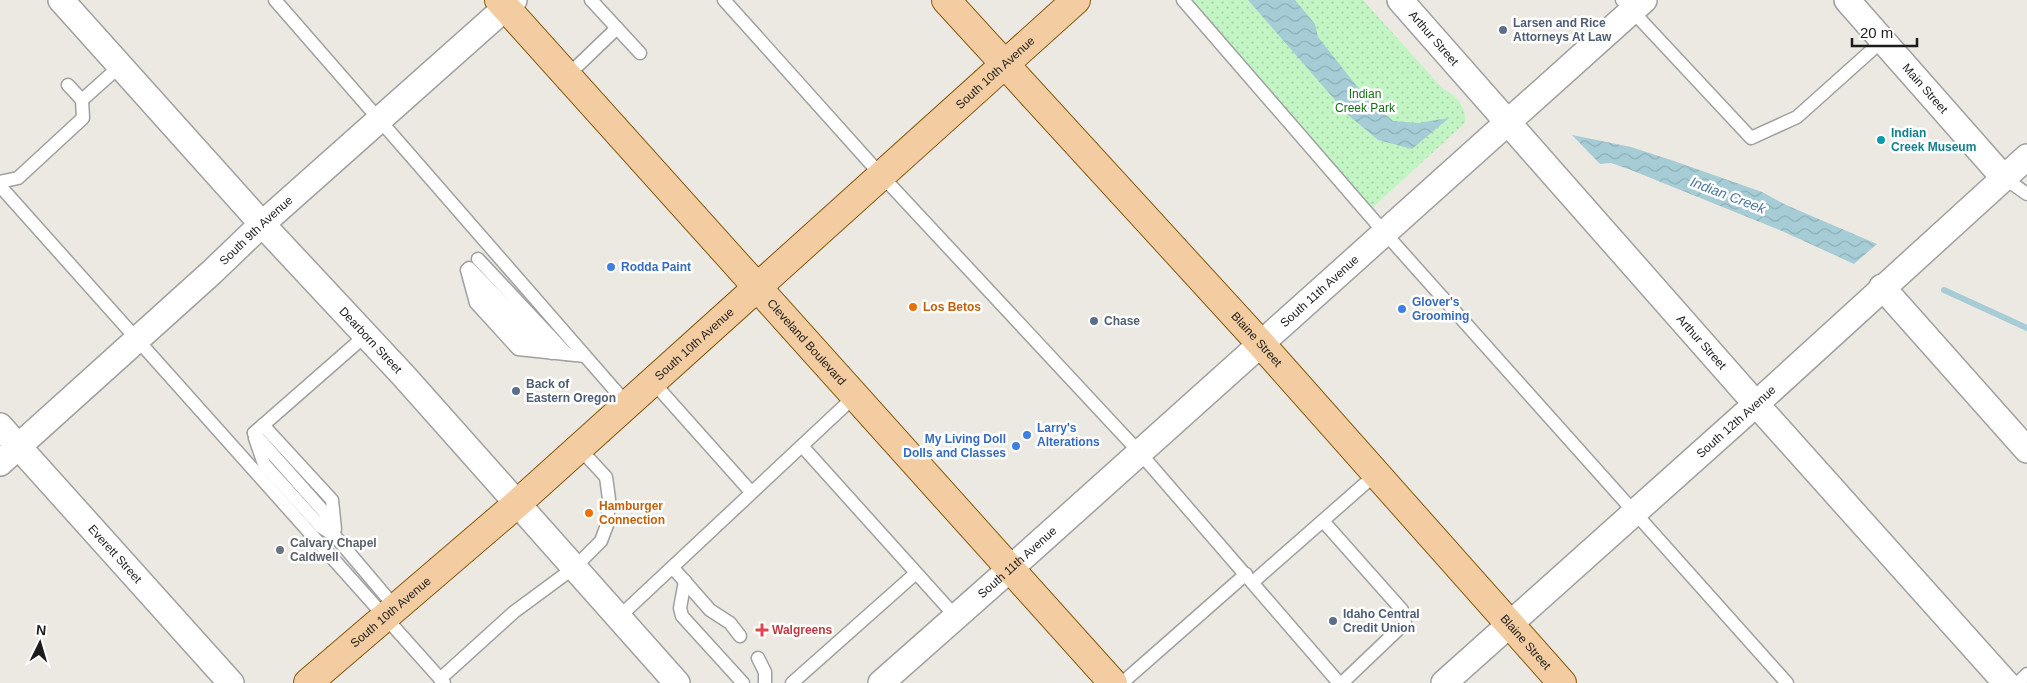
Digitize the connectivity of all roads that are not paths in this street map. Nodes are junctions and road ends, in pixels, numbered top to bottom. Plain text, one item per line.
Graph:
1 (61, 0) edge
2 (274, 0) edge
3 (591, 0) edge
4 (724, 0) edge
5 (946, 0) edge
6 (1076, 0) edge
7 (1183, 0) edge
8 (1400, 0) edge
9 (1847, 0) edge
10 (506, 2) edge
11 (1633, 4) edge
12 (617, 28) junction
13 (1883, 40) junction
14 (640, 53) dead end
15 (1004, 65) junction
16 (120, 66) junction
17 (567, 76) junction
18 (68, 85) dead end
19 (82, 100) junction
20 (380, 119) junction
21 (1506, 122) junction
22 (2027, 156) edge
23 (881, 175) junction
24 (2003, 177) junction
25 (0, 182) edge
26 (0, 186) edge
27 (2027, 194) edge
28 (262, 224) junction
29 (1384, 232) junction
30 (471, 266) junction
31 (756, 287) junction
32 (1882, 287) junction
33 (366, 335) junction
34 (138, 339) junction
35 (1261, 344) junction
36 (552, 353) junction
37 (567, 354) junction
38 (585, 356) junction
39 (652, 381) junction
40 (855, 396) junction
41 (627, 404) junction
42 (1756, 404) junction
43 (0, 426) edge
44 (258, 429) junction
45 (18, 446) junction
46 (802, 446) junction
47 (579, 448) junction
48 (2027, 450) edge
49 (1140, 452) junction
50 (0, 463) edge
51 (1376, 474) junction
52 (751, 492) junction
53 (518, 503) junction
54 (1635, 511) junction
55 (1324, 520) junction
56 (336, 536) junction
57 (575, 567) junction
58 (673, 568) junction
59 (1010, 570) junction
60 (916, 573) junction
61 (1249, 578) junction
62 (686, 581) junction
63 (390, 612) junction
64 (619, 617) junction
65 (956, 617) junction
66 (1508, 624) junction
67 (740, 636) dead end
68 (758, 658) dead end
69 (2027, 674) edge
70 (442, 681) edge
71 (886, 681) edge
72 (230, 683) edge
73 (308, 683) edge
74 (677, 683) edge
75 (743, 683) edge
76 (765, 683) edge
77 (792, 683) edge
78 (1113, 683) edge
79 (1122, 683) edge
80 (1341, 683) edge
81 (1444, 683) edge
82 (1562, 683) edge
83 (1787, 683) edge
84 (2006, 683) edge
85 (2018, 683) edge

1 - 16 street, Dearborn Street
2 - 20 lane
3 - 12 lane
4 - 23 lane
5 - 15 main road, Blaine Street
6 - 15 main road, South 10th Avenue
7 - 29 lane
8 - 21 street, Arthur Street
9 - 13 street, Main Street
10 - 17 main road, Cleveland Boulevard
10 - 20 street, South 9th Avenue
11 - 13 lane
11 - 21 street, South 11th Avenue
12 - 14 lane
12 - 17 lane
13 - 24 street, Main Street
15 - 23 main road, South 10th Avenue
15 - 35 main road, Blaine Street
16 - 19 lane
16 - 28 street, Dearborn Street
17 - 31 main road, Cleveland Boulevard
18 - 19 lane
19 - 25 lane
20 - 28 street, South 9th Avenue
20 - 38 lane
21 - 29 street, South 11th Avenue
21 - 42 street, Arthur Street
22 - 24 street, South 12th Avenue
23 - 31 main road, South 10th Avenue
23 - 49 lane
24 - 27 lane, Main Street
24 - 32 street, South 12th Avenue
26 - 34 lane
28 - 33 street, Dearborn Street
28 - 34 street, South 9th Avenue
29 - 35 street, South 11th Avenue
29 - 54 lane
30 - 36 lane
30 - 36 lane
30 - 37 lane
31 - 39 main road, South 10th Avenue
31 - 40 main road, Cleveland Boulevard
32 - 42 street, South 12th Avenue
32 - 48 street
33 - 44 lane
33 - 53 street, Dearborn Street
34 - 45 street, South 9th Avenue
34 - 63 lane
35 - 49 street, South 11th Avenue
35 - 51 main road, Blaine Street
36 - 37 lane
37 - 38 lane
38 - 41 lane
39 - 41 main road, South 10th Avenue
39 - 52 lane
40 - 46 lane
40 - 59 main road, Cleveland Boulevard
41 - 47 main road, South 10th Avenue
42 - 54 street, South 12th Avenue
42 - 84 street, Arthur Street
43 - 45 street, Everett Street
44 - 56 lane
44 - 56 lane
45 - 50 street, South 9th Avenue
45 - 72 street, Everett Street
46 - 52 lane
46 - 60 lane
47 - 53 main road, South 10th Avenue
47 - 57 lane
49 - 59 street, South 11th Avenue
49 - 61 lane
51 - 55 lane
51 - 66 main road, Blaine Street
52 - 58 lane
53 - 57 street, Dearborn Street
53 - 63 main road, South 10th Avenue
54 - 66 street, South 12th Avenue
54 - 83 lane
55 - 61 lane
55 - 80 lane
56 - 63 lane
57 - 64 street, Dearborn Street
57 - 70 lane
58 - 62 lane
58 - 64 lane
59 - 65 street, South 11th Avenue
59 - 78 main road, Cleveland Boulevard
60 - 65 lane
60 - 77 lane
61 - 79 lane
61 - 80 lane
62 - 67 lane
62 - 75 lane
63 - 70 lane
63 - 73 main road, South 10th Avenue
64 - 74 street, Dearborn Street
65 - 71 street, South 11th Avenue
66 - 81 street, South 12th Avenue
66 - 82 main road, Blaine Street
68 - 76 lane
69 - 85 lane

